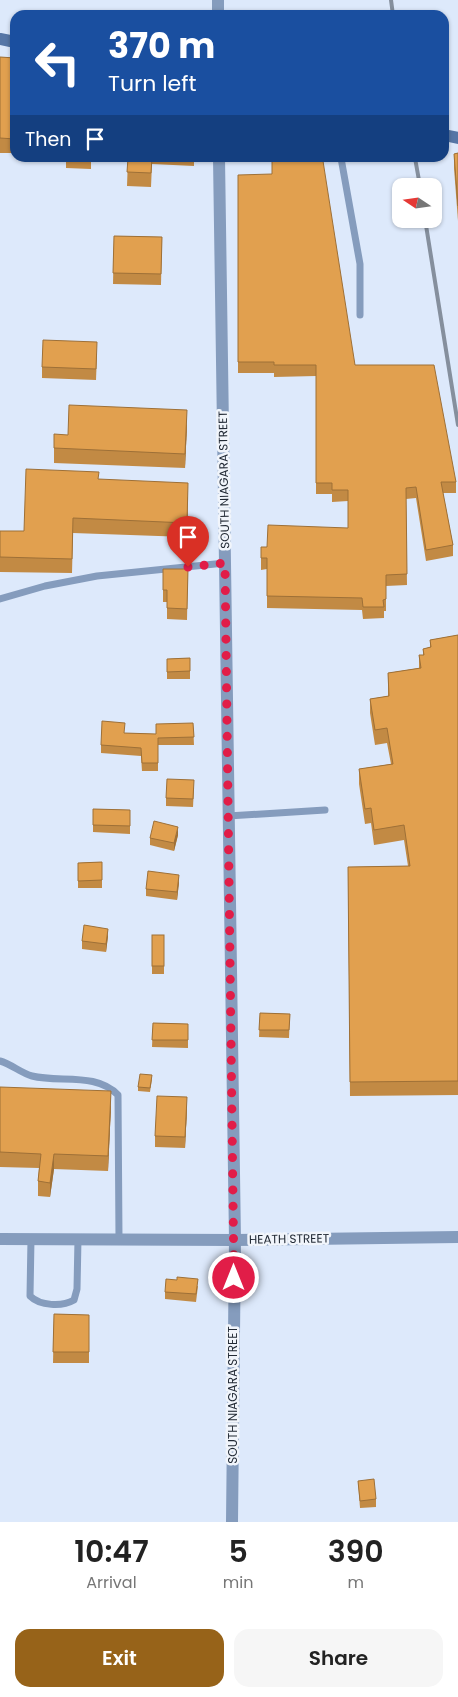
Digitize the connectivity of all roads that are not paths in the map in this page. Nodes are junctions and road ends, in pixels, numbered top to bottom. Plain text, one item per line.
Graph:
1 (219, 162) edge
2 (342, 162) edge
3 (360, 315) dead end
4 (225, 563) junction
5 (0, 599) edge
6 (325, 810) dead end
7 (228, 816) junction
8 (0, 1062) edge
9 (458, 1237) edge
10 (0, 1239) edge
11 (31, 1239) junction
12 (78, 1239) junction
13 (119, 1239) junction
14 (235, 1240) junction
15 (232, 1522) edge

1 - 4 street, SOUTH NIAGARA STREET
2 - 3 lane
4 - 5 lane
4 - 7 street, SOUTH NIAGARA STREET
6 - 7 lane
7 - 14 street, SOUTH NIAGARA STREET
8 - 13 lane
9 - 14 street, HEATH STREET
10 - 11 street, HEATH STREET
11 - 12 street, HEATH STREET
11 - 12 lane
12 - 13 street, HEATH STREET
13 - 14 street, HEATH STREET
14 - 15 street, SOUTH NIAGARA STREET

